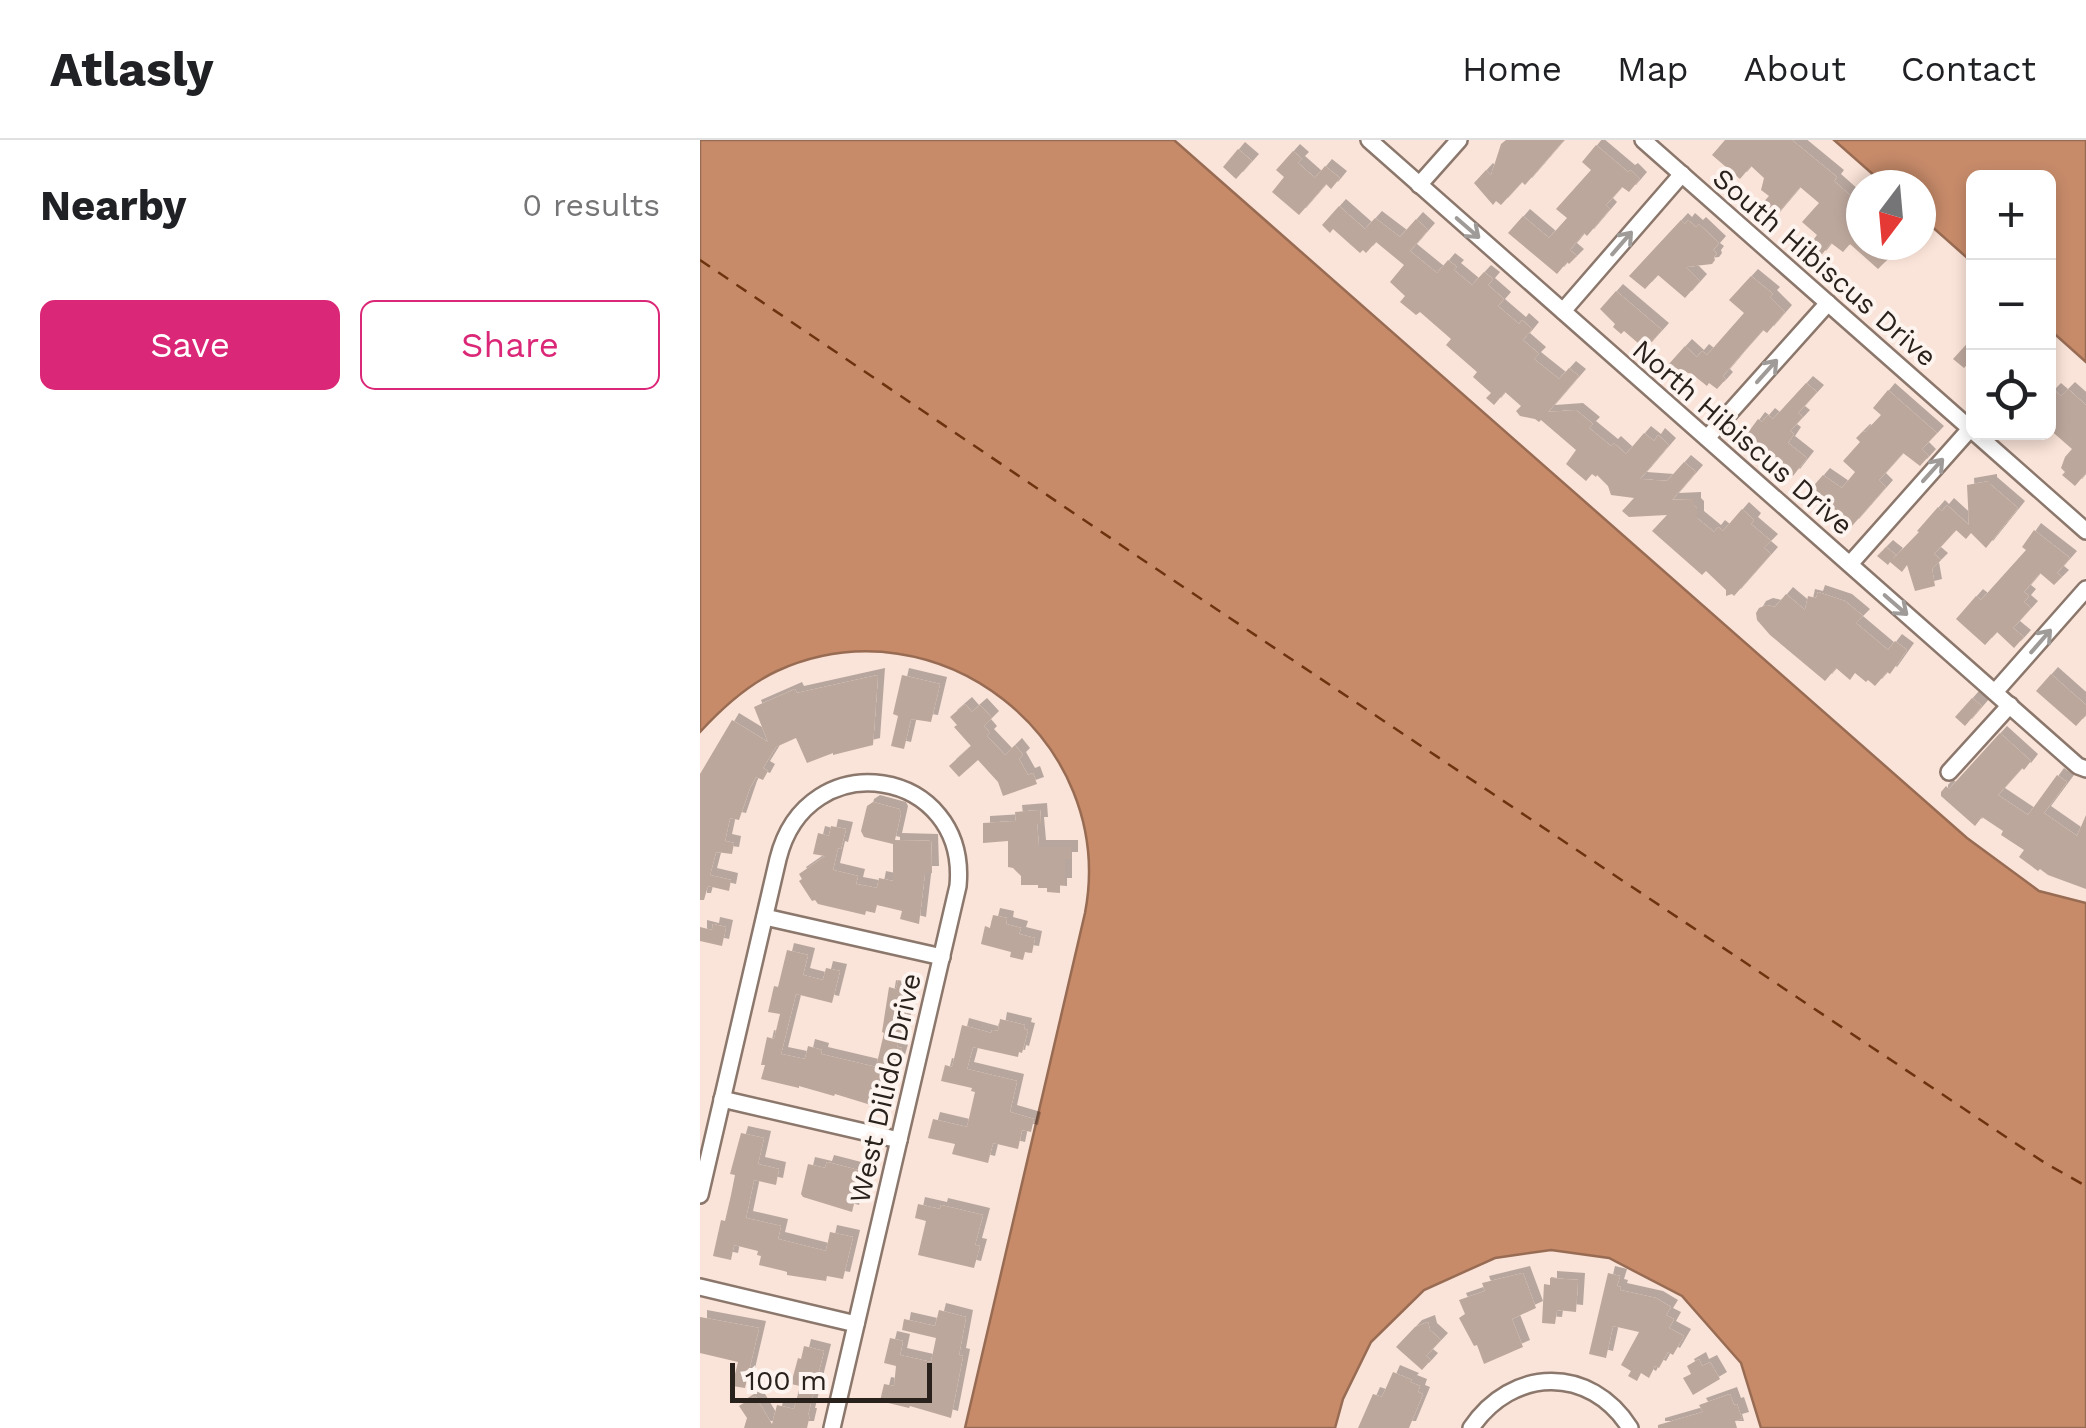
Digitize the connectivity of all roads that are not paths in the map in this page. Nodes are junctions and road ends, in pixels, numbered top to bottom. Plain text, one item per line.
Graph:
1 (1459, 140) edge
2 (1643, 140) edge
3 (1381, 144) edge
4 (1682, 174) junction
5 (1419, 184) junction
6 (1828, 303) junction
7 (1563, 311) junction
8 (1966, 425) edge
9 (1707, 438) junction
10 (1966, 439) edge
11 (1983, 440) edge
12 (2086, 530) edge
13 (1850, 564) junction
14 (2086, 589) edge
15 (1995, 692) junction
16 (2010, 705) junction
17 (2086, 770) edge
18 (1949, 772) dead end
19 (765, 916) junction
20 (942, 957) junction
21 (722, 1099) junction
22 (899, 1140) junction
23 (700, 1195) edge
24 (700, 1287) edge
25 (856, 1324) junction
26 (832, 1428) edge
27 (1472, 1428) edge
28 (1630, 1428) edge

1 - 5 street
2 - 4 street, South Hibiscus Drive
3 - 5 street, North Hibiscus Drive
4 - 6 street, South Hibiscus Drive
7 -> 4 street
5 -> 7 street, North Hibiscus Drive
6 - 8 street, South Hibiscus Drive
9 -> 6 street
7 - 9 street, North Hibiscus Drive
9 - 13 street, North Hibiscus Drive
13 -> 10 street
11 - 12 street, South Hibiscus Drive
13 -> 15 street, North Hibiscus Drive
15 -> 14 street
15 - 16 street, North Hibiscus Drive
16 - 17 street, North Hibiscus Drive
16 - 18 street
19 - 20 street
19 - 20 street, West Dilido Drive
19 - 21 street
20 - 22 street, West Dilido Drive
21 - 22 street
21 - 23 street
22 - 25 street, West Dilido Drive
24 - 25 street
25 - 26 street, West Dilido Drive
27 - 28 street

